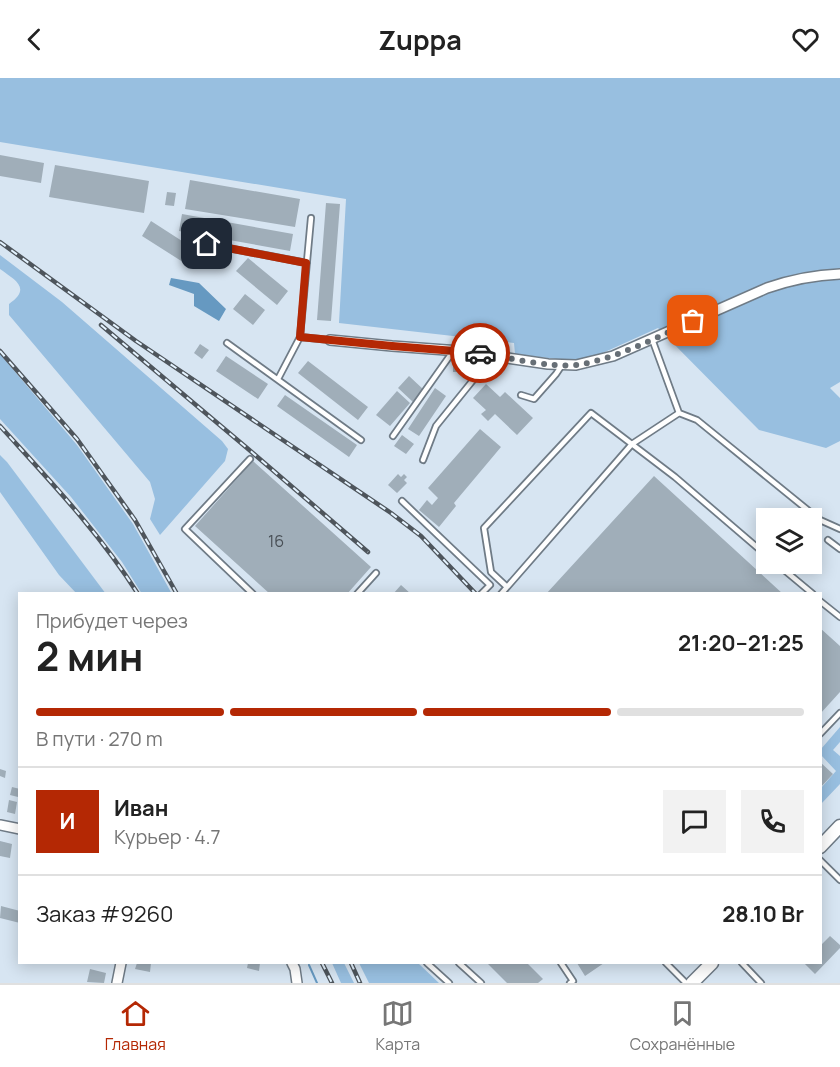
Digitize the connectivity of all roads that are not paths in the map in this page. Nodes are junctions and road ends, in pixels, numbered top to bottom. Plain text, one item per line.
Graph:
1 (311, 218) dead end
2 (207, 244) dead end
3 (306, 263) junction
4 (840, 274) edge
5 (300, 337) junction
6 (652, 339) junction
7 (330, 340) joint
8 (227, 343) dead end
9 (460, 351) junction
10 (480, 353) junction
11 (562, 365) junction
12 (278, 379) junction
13 (521, 395) dead end
14 (680, 413) junction
15 (393, 436) dead end
16 (361, 440) dead end
17 (632, 444) junction
18 (250, 459) dead end
19 (423, 460) dead end
20 (402, 501) dead end
21 (840, 530) edge
22 (828, 540) dead end
23 (756, 546) edge
24 (840, 549) edge
25 (376, 573) dead end
26 (789, 574) edge
27 (507, 587) junction
28 (251, 592) edge
29 (359, 592) edge
30 (483, 592) edge
31 (503, 592) edge
32 (811, 592) edge
33 (822, 603) edge
34 (840, 617) edge
35 (840, 713) edge
36 (822, 732) edge
37 (0, 825) edge
38 (840, 826) edge
39 (18, 829) edge
40 (822, 845) edge
41 (822, 862) edge
42 (840, 880) edge
43 (122, 964) edge
44 (292, 964) edge
45 (428, 964) edge
46 (460, 964) edge
47 (562, 964) edge
48 (667, 964) edge
49 (711, 964) edge
50 (743, 964) edge
51 (699, 981) edge
52 (117, 983) edge
53 (297, 983) edge
54 (449, 983) edge
55 (481, 983) edge
56 (570, 983) edge
57 (686, 983) edge
58 (761, 983) edge

1 - 3 lane
2 - 3 lane
3 - 5 lane
4 - 6 street
5 - 7 lane
5 - 12 lane
6 - 11 street
6 - 14 lane
7 - 9 street
8 - 12 lane
9 - 10 street
9 - 15 lane
10 - 11 street
10 - 19 lane
11 - 13 lane
12 - 16 lane
14 - 17 lane
14 - 21 lane
17 - 23 lane
17 - 27 lane
17 - 27 lane
18 - 28 lane
20 - 30 lane
22 - 24 lane
25 - 29 lane
26 - 32 lane
27 - 31 lane
33 - 34 lane
35 - 36 lane
37 - 39 street
38 - 40 street
41 - 42 lane
43 - 52 street
44 - 53 street
45 - 54 lane
46 - 55 lane
47 - 56 lane
48 - 57 lane
49 - 51 street
50 - 58 lane

